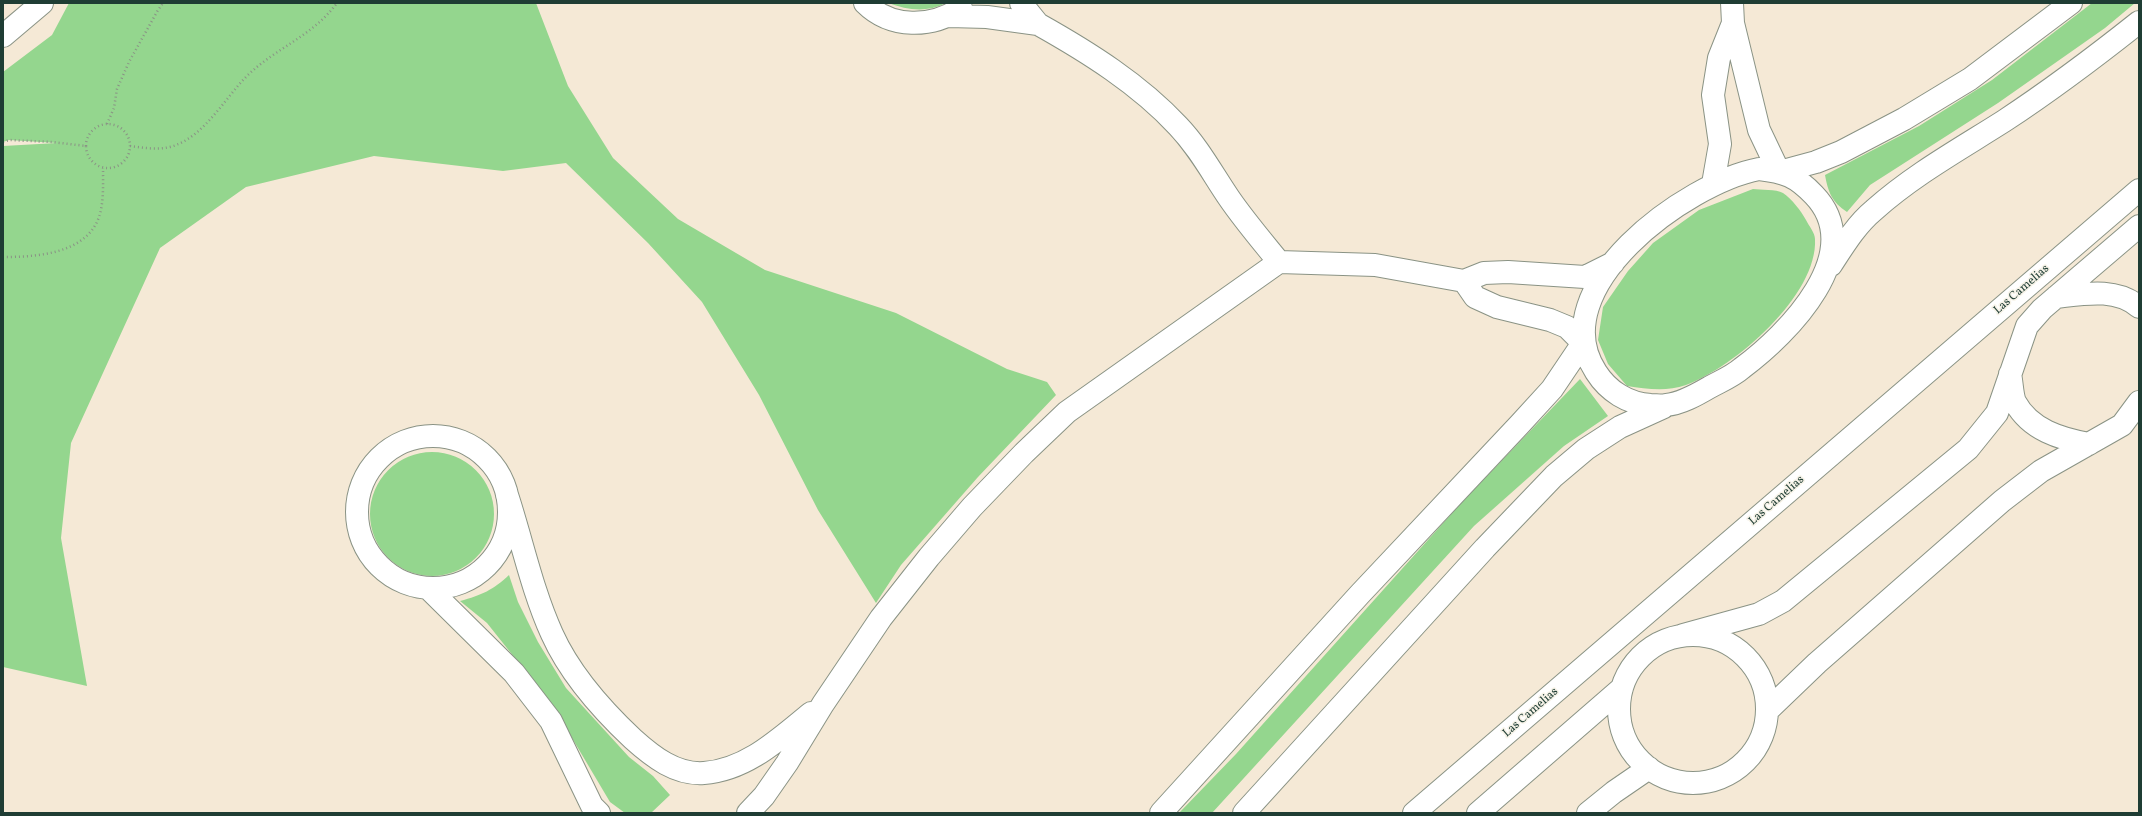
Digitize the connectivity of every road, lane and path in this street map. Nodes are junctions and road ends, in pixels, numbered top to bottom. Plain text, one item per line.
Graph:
1 (42, 3) edge
2 (163, 3) edge
3 (337, 3) edge
4 (865, 3) edge
5 (969, 3) edge
6 (1021, 3) edge
7 (2071, 3) edge
8 (1732, 13) edge
9 (950, 16) junction
10 (2139, 22) edge
11 (1038, 24) junction
12 (3, 36) edge
13 (107, 124) junction
14 (3, 142) edge
15 (86, 146) junction
16 (130, 146) junction
17 (103, 168) junction
18 (1779, 172) junction
19 (1713, 184) junction
20 (2139, 190) edge
21 (2139, 226) edge
22 (3, 257) edge
23 (1280, 262) junction
24 (1614, 262) junction
25 (1822, 279) junction
26 (1464, 281) junction
27 (2056, 297) junction
28 (2139, 306) edge
29 (1584, 343) junction
30 (2010, 374) junction
31 (2139, 402) edge
32 (1667, 405) junction
33 (2089, 444) junction
34 (507, 495) junction
35 (429, 589) junction
36 (1683, 635) junction
37 (1622, 688) junction
38 (823, 704) junction
39 (1768, 710) junction
40 (1649, 768) junction
41 (599, 813) edge
42 (748, 813) edge
43 (1161, 813) edge
44 (1244, 813) edge
45 (1414, 813) edge
46 (1478, 813) edge
47 (1588, 813) edge

1 - 12 street
2 - 13 path
3 - 16 path
4 - 9 street
5 - 9 street
6 - 11 street
7 - 18 street
8 - 18 street
8 - 19 street
9 - 11 street
10 - 25 street
11 - 23 street
13 - 15 path
13 - 16 path
14 - 15 path
15 - 17 path
16 - 17 path
17 - 22 path
18 - 19 street
18 - 25 street
19 - 24 street
20 - 45 street, Las Camelias
21 - 27 street
23 - 26 street
23 - 38 street
24 - 26 street
24 - 29 street
25 - 32 street
26 - 29 street
27 - 28 street
27 - 30 street
29 - 32 street
29 - 43 street
30 - 33 street
30 - 36 street
31 - 33 street
32 - 44 street
33 - 39 street
34 - 35 street
34 - 35 street
34 - 38 street
35 - 41 street
36 - 37 street
36 - 39 street
37 - 40 street
37 - 46 street
38 - 42 street
39 - 40 street
40 - 47 street

